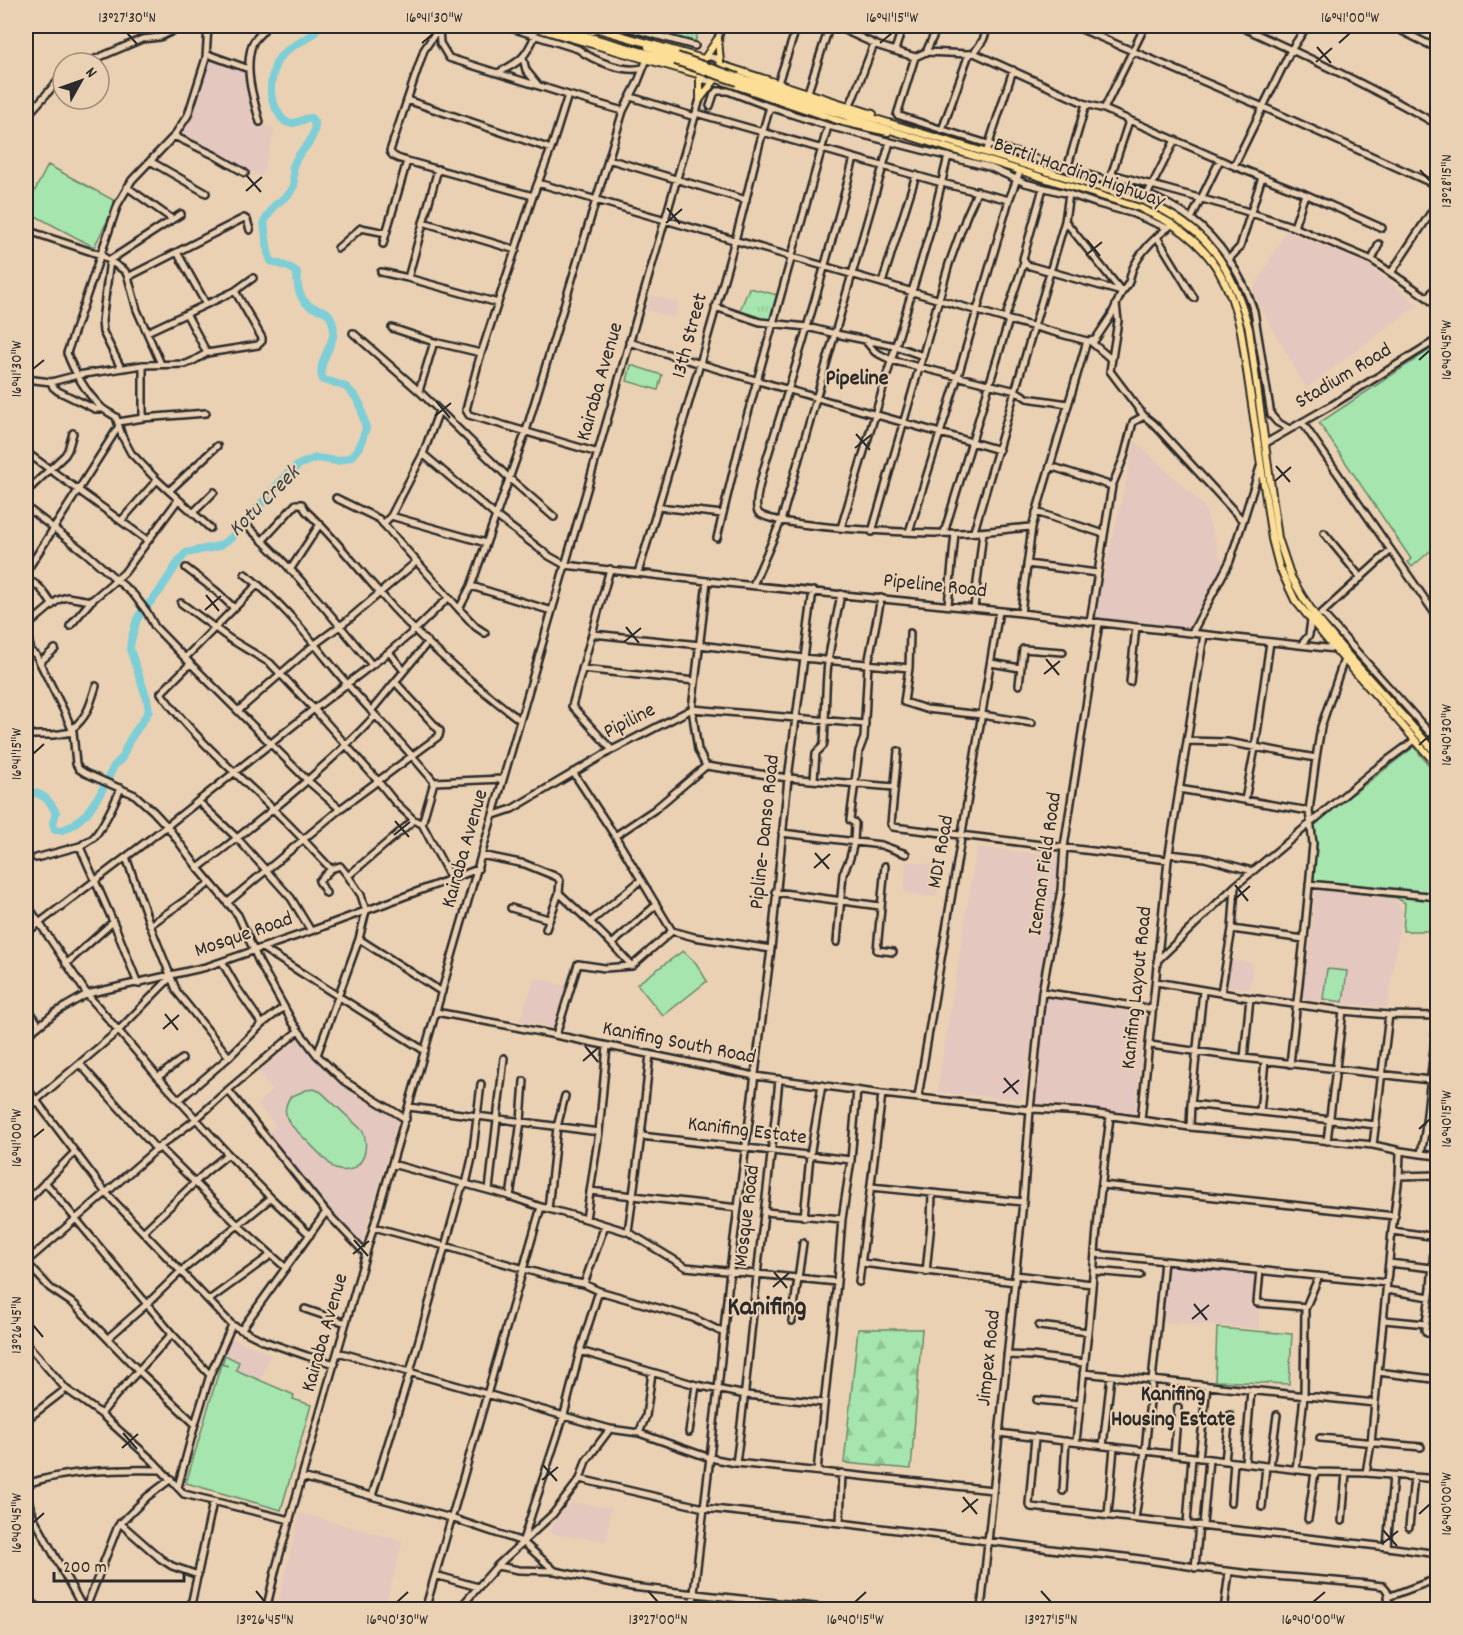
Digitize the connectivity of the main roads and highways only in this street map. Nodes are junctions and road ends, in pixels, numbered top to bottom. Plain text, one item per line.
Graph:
1 (529, 26) edge
2 (550, 26) edge
3 (571, 26) edge
4 (588, 26) edge
5 (880, 124) junction
6 (894, 128) junction
7 (1317, 617) junction
8 (1437, 755) edge
9 (1437, 766) edge

1 - 6 main road
2 - 5 main road, Bertil Harding Highway, bridge
3 - 5 main road, Bertil Harding Highway, bridge
4 - 6 main road
5 - 6 main road, Bertil Harding Highway
6 - 7 main road, Bertil Harding Highway
6 - 7 main road, Bertil Harding Highway
7 - 8 main road, Bertil Harding Highway
7 - 9 main road, Bertil Harding Highway

